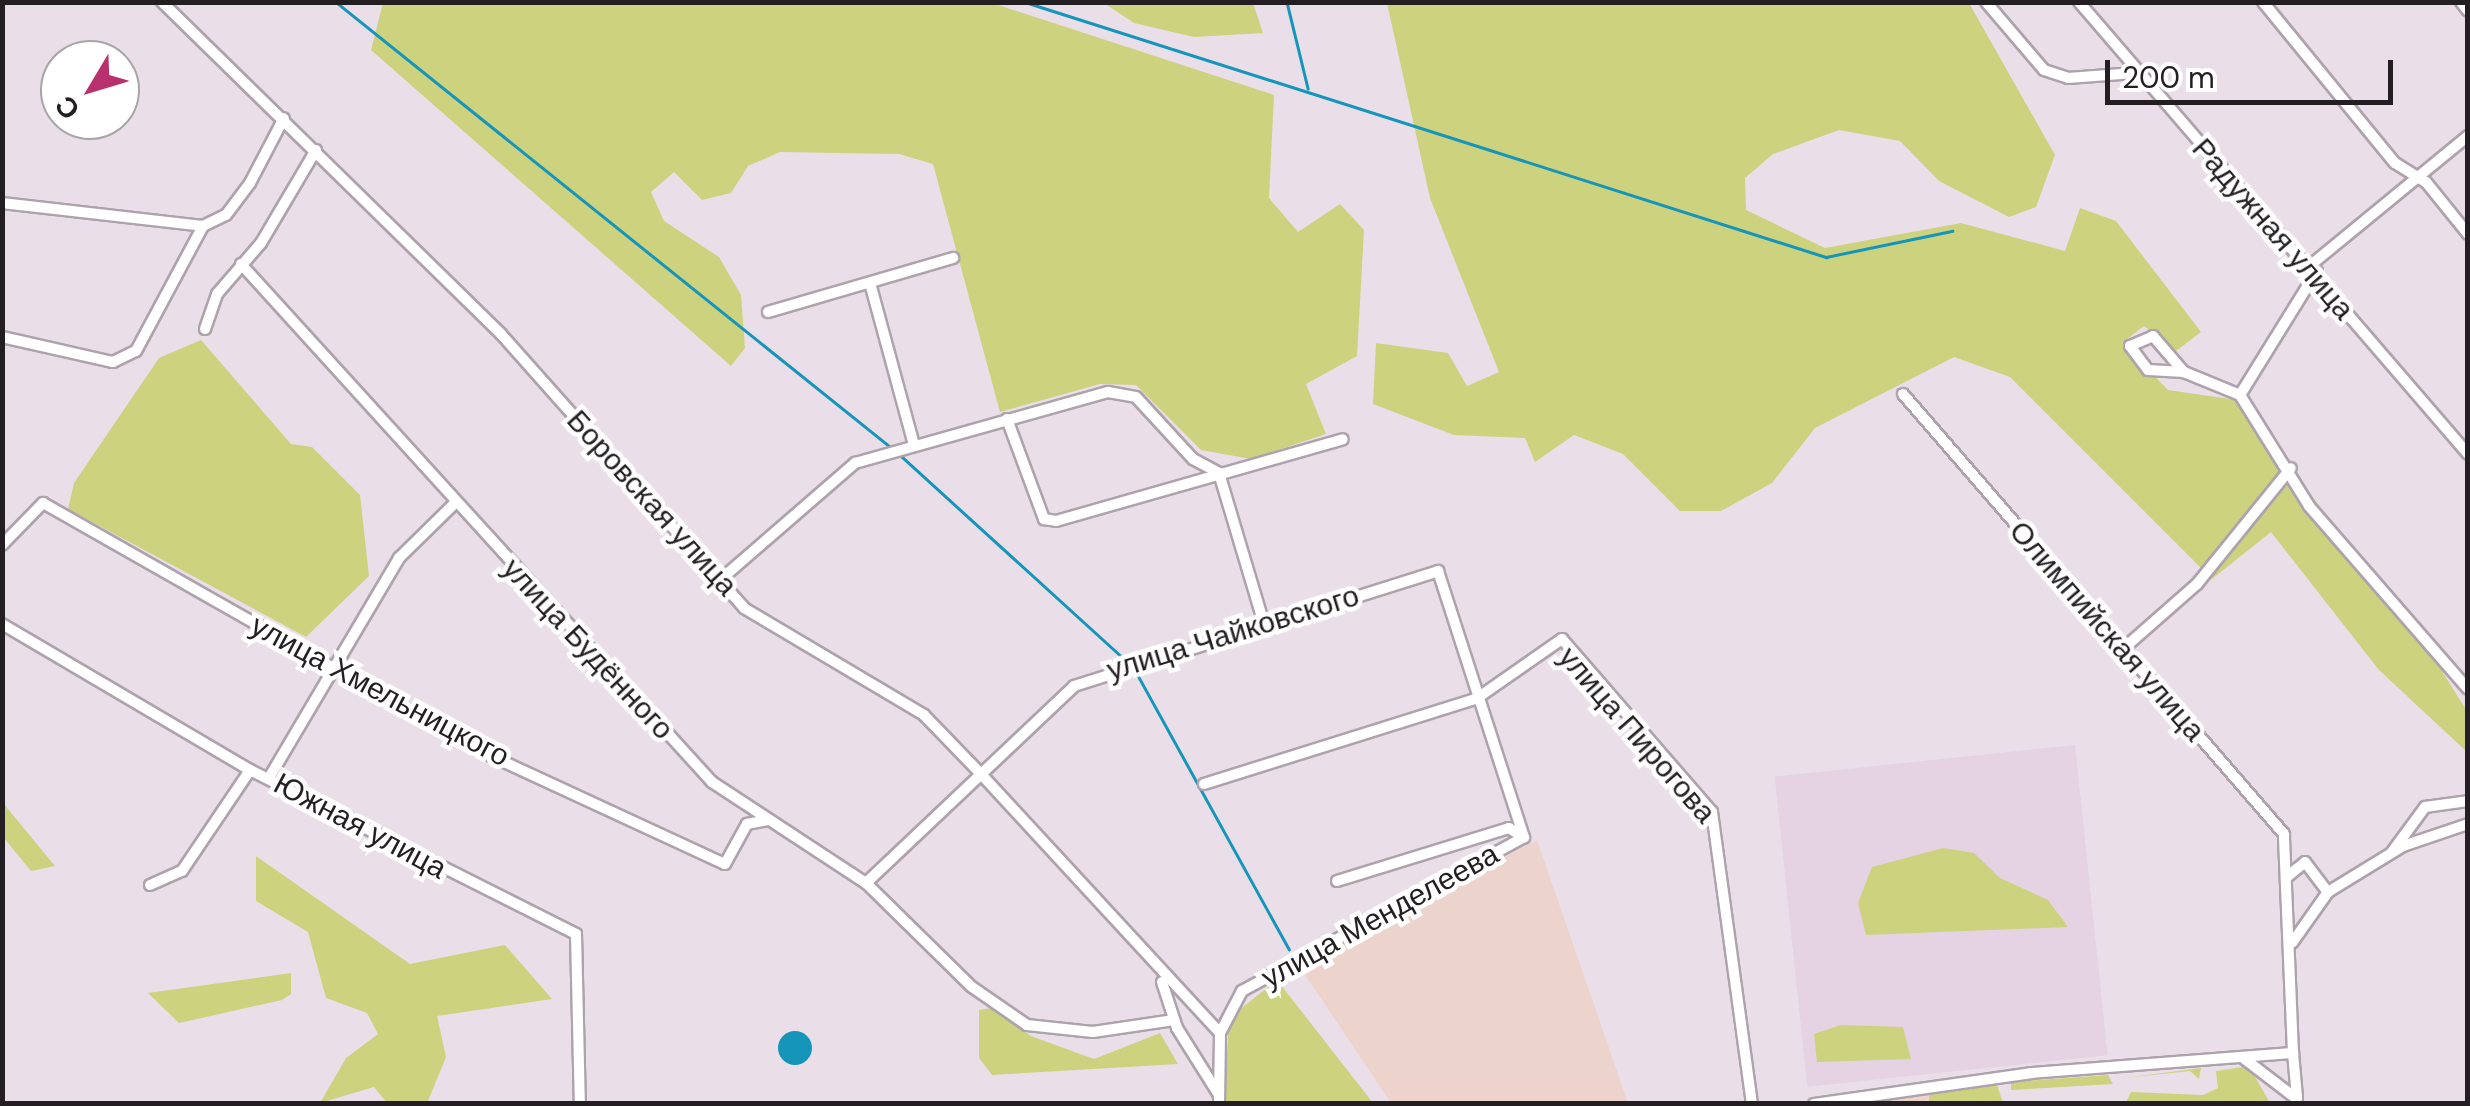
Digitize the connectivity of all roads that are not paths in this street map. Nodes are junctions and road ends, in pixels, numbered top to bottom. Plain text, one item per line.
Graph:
1 (162, 2) edge
2 (1986, 2) edge
3 (2079, 2) edge
4 (2263, 2) edge
5 (2460, 2) edge
6 (2468, 11) edge
7 (2136, 74) junction
8 (284, 118) junction
9 (2468, 136) edge
10 (316, 150) junction
11 (2414, 175) junction
12 (2, 203) edge
13 (204, 226) junction
14 (2468, 234) edge
15 (953, 258) dead end
16 (241, 264) junction
17 (2314, 268) junction
18 (870, 283) junction
19 (768, 312) dead end
20 (205, 328) dead end
21 (2, 337) edge
22 (2184, 372) junction
23 (1903, 394) dead end
24 (2240, 395) junction
25 (1007, 419) junction
26 (1343, 439) dead end
27 (914, 445) junction
28 (2468, 454) edge
29 (2291, 468) junction
30 (1219, 473) junction
31 (454, 503) junction
32 (2, 545) edge
33 (720, 580) junction
34 (1263, 621) junction
35 (2, 624) edge
36 (2123, 649) junction
37 (330, 667) junction
38 (2468, 689) edge
39 (1476, 699) junction
40 (250, 770) junction
41 (981, 774) junction
42 (269, 778) junction
43 (1204, 784) dead end
44 (2468, 801) edge
45 (768, 820) junction
46 (2468, 824) edge
47 (1524, 837) junction
48 (2392, 853) junction
49 (2288, 876) junction
50 (1337, 881) dead end
51 (866, 883) junction
52 (150, 885) dead end
53 (2328, 892) junction
54 (2290, 946) junction
55 (1160, 976) junction
56 (1226, 1010) junction
57 (1202, 1013) junction
58 (1174, 1020) junction
59 (1220, 1033) junction
60 (2293, 1053) junction
61 (2242, 1057) junction
62 (1219, 1100) edge
63 (2297, 1101) edge
64 (580, 1104) edge
65 (1752, 1104) edge
66 (1814, 1104) edge

1 - 8 street, Боровская улица
2 - 7 street
3 - 7 street, Радужная улица
4 - 11 street
5 - 6 street
7 - 17 street, Радужная улица
8 - 10 street, Боровская улица
8 - 13 street
9 - 11 street
10 - 16 street
10 - 33 street, Боровская улица
11 - 14 street
11 - 17 street
12 - 13 street
13 - 21 street
15 - 18 street
16 - 20 street
16 - 31 street, улица Будённого
17 - 24 street
17 - 28 street, Радужная улица
18 - 19 street
18 - 27 street
22 - 22 street
22 - 24 street
23 - 36 street, Олимпийская улица
24 - 29 street
25 - 27 street
25 - 30 street
25 - 30 street
26 - 30 street
27 - 33 street
29 - 36 street
29 - 38 street
30 - 34 street
31 - 37 street
31 - 45 street, улица Будённого
32 - 37 street, улица Хмельницкого
33 - 41 street, Боровская улица
34 - 39 street, улица Чайковского
34 - 41 street, улица Чайковского
35 - 40 street, Южная улица
36 - 49 street, Олимпийская улица
37 - 42 street
37 - 45 street, улица Хмельницкого
39 - 43 street
39 - 47 street
39 - 65 street, улица Пирогова
40 - 42 street, Южная улица
40 - 52 street
41 - 51 street, улица Чайковского
41 - 55 street, Боровская улица
42 - 64 street, Южная улица
44 - 48 street
45 - 51 street, улица Будённого
46 - 48 street
47 - 50 street, улица Менделеева
47 - 56 street, улица Менделеева
48 - 53 street
49 - 53 street
49 - 54 street, Олимпийская улица
51 - 58 street, улица Будённого
53 - 54 street
54 - 60 street, Олимпийская улица
55 - 57 street, Боровская улица
55 - 58 street, Боровская улица
56 - 57 street
56 - 59 street
57 - 59 street, Боровская улица
58 - 62 street, Боровская улица
59 - 62 street, Боровская улица
60 - 61 street
60 - 63 street, Олимпийская улица
61 - 63 street
61 - 66 street

